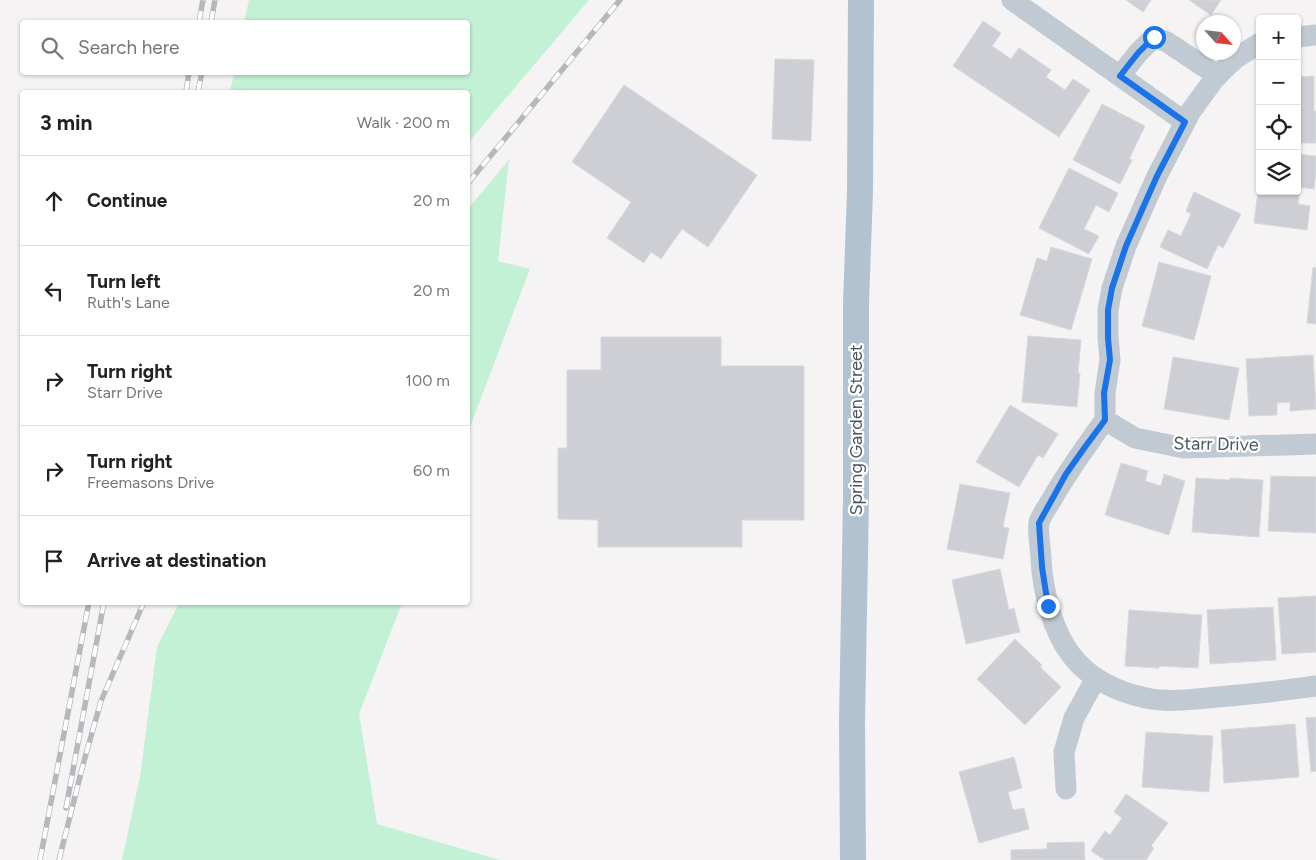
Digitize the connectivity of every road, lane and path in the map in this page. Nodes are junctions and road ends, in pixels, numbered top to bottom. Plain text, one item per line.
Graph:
1 (861, 0) edge
2 (1012, 0) edge
3 (1316, 35) edge
4 (1301, 37) edge
5 (1256, 46) edge
6 (1120, 76) junction
7 (1218, 76) junction
8 (1185, 122) junction
9 (1105, 420) junction
10 (1316, 444) edge
11 (1096, 678) junction
12 (1316, 686) edge
13 (1066, 789) dead end
14 (853, 860) edge

1 - 14 main road, Spring Garden Street
2 - 6 street
3 - 4 street
5 - 7 street
6 - 7 street
6 - 8 street
7 - 8 street
8 - 9 street
9 - 10 street, Starr Drive
9 - 11 street
11 - 12 street
11 - 13 street

